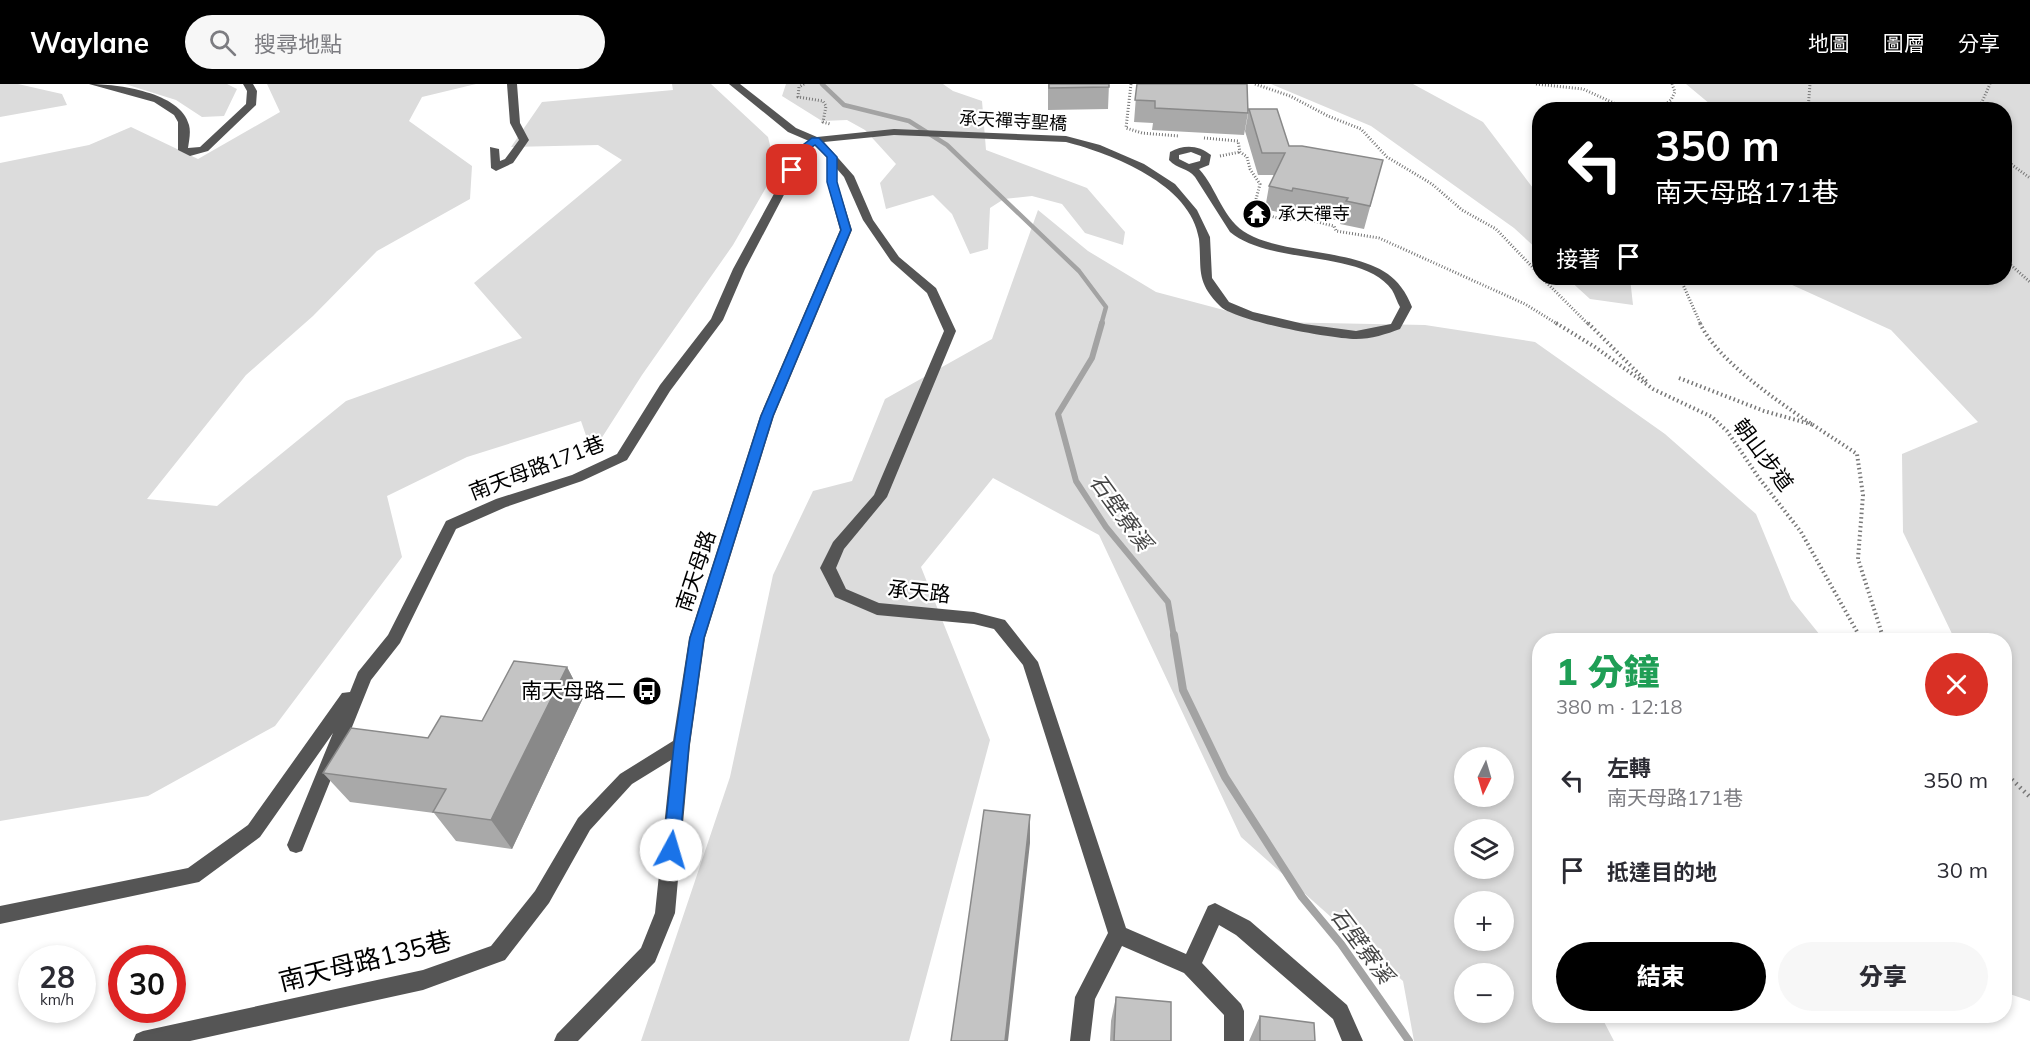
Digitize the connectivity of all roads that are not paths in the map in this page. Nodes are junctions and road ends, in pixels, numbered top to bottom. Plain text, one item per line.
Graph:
1 (94, 84) edge
2 (248, 84) edge
3 (512, 84) edge
4 (734, 84) edge
5 (816, 140) junction
6 (494, 149) dead end
7 (832, 157) junction
8 (1191, 167) junction
9 (364, 677) junction
10 (681, 745) junction
11 (296, 845) dead end
12 (0, 915) edge
13 (1118, 934) junction
14 (1191, 966) junction
15 (143, 1041) edge
16 (564, 1041) edge
17 (1080, 1041) edge
18 (1234, 1041) edge
19 (1353, 1041) edge

1 - 2 street
3 - 6 street
4 - 5 street
5 - 7 street
5 - 8 street, 承天禪寺聖橋
5 - 9 street, 南天母路171巷
7 - 10 street, 南天母路
7 - 13 street, 承天路
8 - 8 street, 承天禪寺聖橋
9 - 11 street, 南天母路171巷
9 - 12 street
10 - 15 street, 南天母路135巷
10 - 16 street, 南天母路
13 - 14 street
13 - 17 street
14 - 18 street
14 - 19 street

